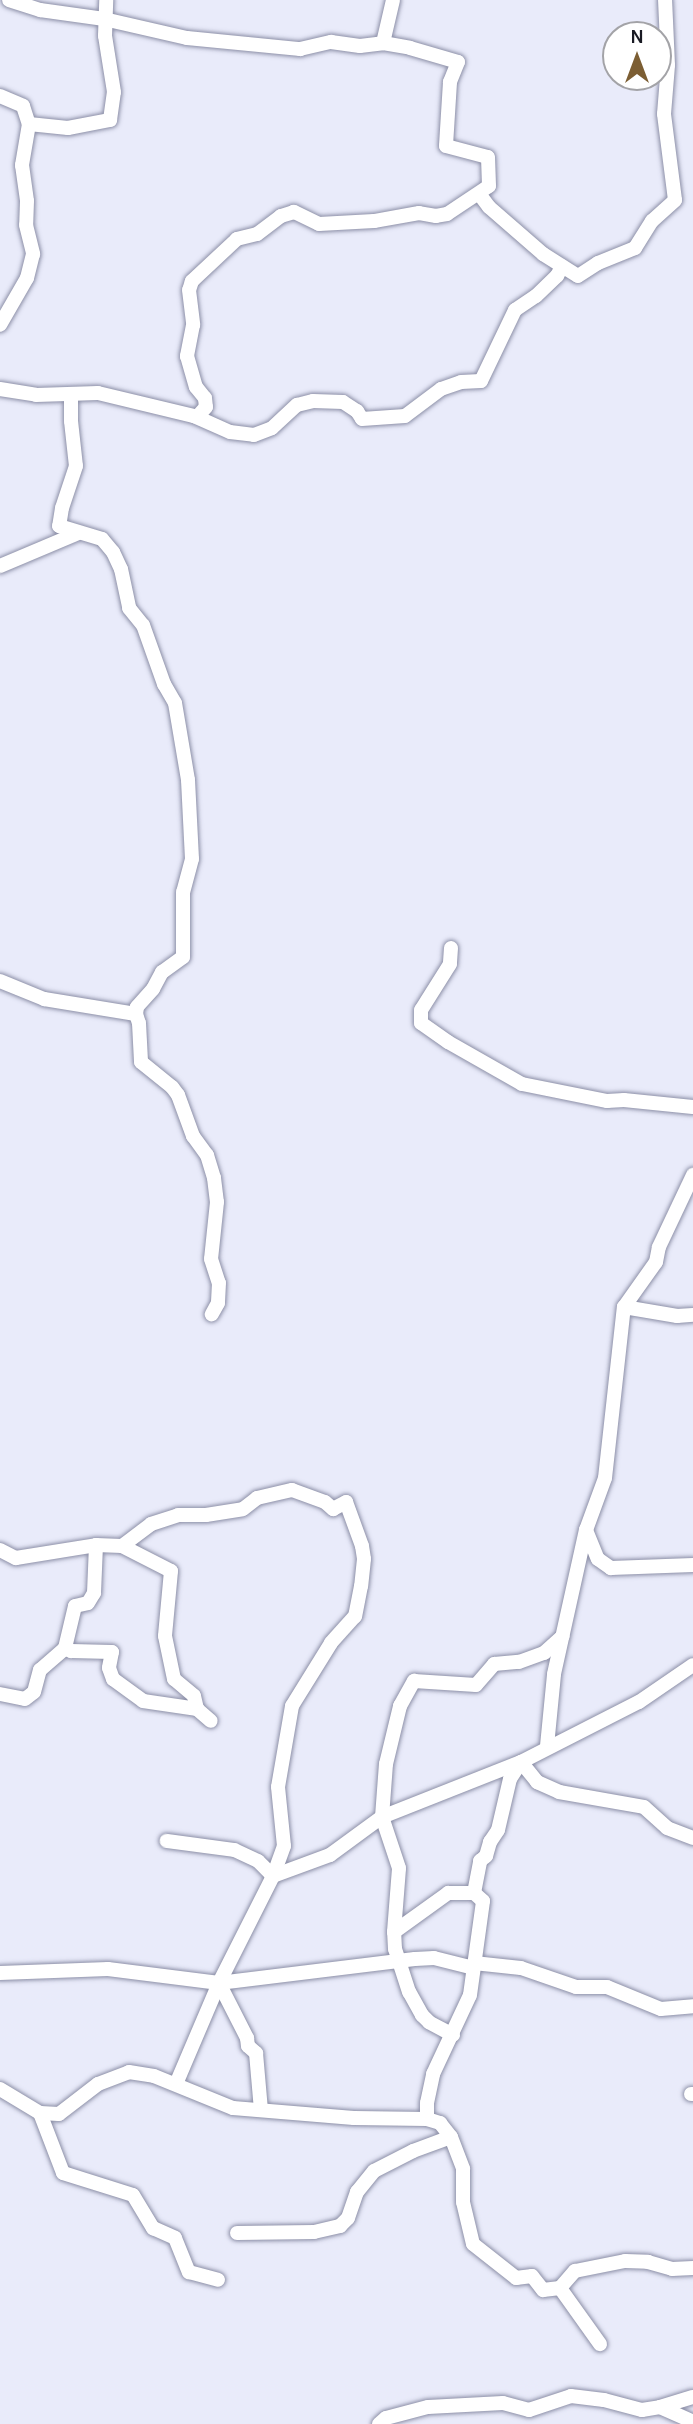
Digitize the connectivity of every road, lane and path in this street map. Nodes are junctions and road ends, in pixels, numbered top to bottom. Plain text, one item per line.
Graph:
1 (9, 0) edge
2 (106, 0) edge
3 (393, 0) edge
4 (664, 0) edge
5 (104, 19) junction
6 (383, 43) junction
7 (0, 96) edge
8 (29, 124) junction
9 (480, 195) junction
10 (562, 266) junction
11 (0, 325) edge
12 (0, 389) edge
13 (71, 394) junction
14 (197, 418) junction
15 (78, 533) junction
16 (0, 566) edge
17 (451, 948) dead end
18 (0, 981) edge
19 (135, 1014) junction
20 (693, 1107) edge
21 (693, 1175) edge
22 (624, 1307) junction
23 (212, 1314) dead end
24 (693, 1315) edge
25 (586, 1530) junction
26 (96, 1545) junction
27 (122, 1546) junction
28 (0, 1550) edge
29 (693, 1565) edge
30 (564, 1635) junction
31 (65, 1648) junction
32 (693, 1665) edge
33 (0, 1694) edge
34 (197, 1709) junction
35 (211, 1721) dead end
36 (547, 1746) junction
37 (522, 1762) junction
38 (382, 1817) junction
39 (693, 1838) edge
40 (167, 1841) dead end
41 (273, 1876) junction
42 (474, 1893) junction
43 (394, 1932) junction
44 (399, 1962) junction
45 (474, 1965) junction
46 (0, 1973) edge
47 (219, 1983) junction
48 (693, 2006) edge
49 (453, 2035) junction
50 (176, 2084) junction
51 (0, 2089) edge
52 (261, 2110) junction
53 (40, 2113) junction
54 (427, 2119) junction
55 (451, 2137) junction
56 (237, 2233) dead end
57 (693, 2268) edge
58 (218, 2280) dead end
59 (560, 2288) junction
60 (600, 2344) dead end
61 (693, 2397) edge
62 (660, 2407) junction
63 (693, 2422) edge
64 (379, 2424) edge

1 - 5 street
2 - 5 street
3 - 6 street
4 - 10 street
5 - 6 street
5 - 8 street
6 - 9 street
7 - 8 street
8 - 11 street
9 - 10 street
9 - 14 street
10 - 14 street
12 - 13 street
13 - 14 street
13 - 15 street
15 - 16 street
15 - 19 street
17 - 20 street
18 - 19 street
19 - 23 street
21 - 22 street
22 - 24 street
22 - 25 street
25 - 29 street
25 - 30 street
26 - 27 street
26 - 28 street
26 - 31 street
27 - 34 street
27 - 41 street
30 - 36 street
30 - 38 street
31 - 33 street
31 - 34 street
32 - 36 street
34 - 35 street
36 - 37 street
37 - 38 street
37 - 39 street
37 - 42 street
38 - 41 street
38 - 43 street
40 - 41 street
41 - 47 street
42 - 43 street
42 - 45 street
43 - 44 street
44 - 45 street
44 - 47 street
44 - 49 street
45 - 48 street
45 - 49 street
46 - 47 street
47 - 50 street
47 - 52 street
49 - 54 street
50 - 52 street
50 - 53 street
51 - 53 street
52 - 54 street
53 - 58 street
54 - 55 street
55 - 56 street
55 - 59 street
57 - 59 street
59 - 60 street
61 - 62 street
62 - 63 street
62 - 64 street

